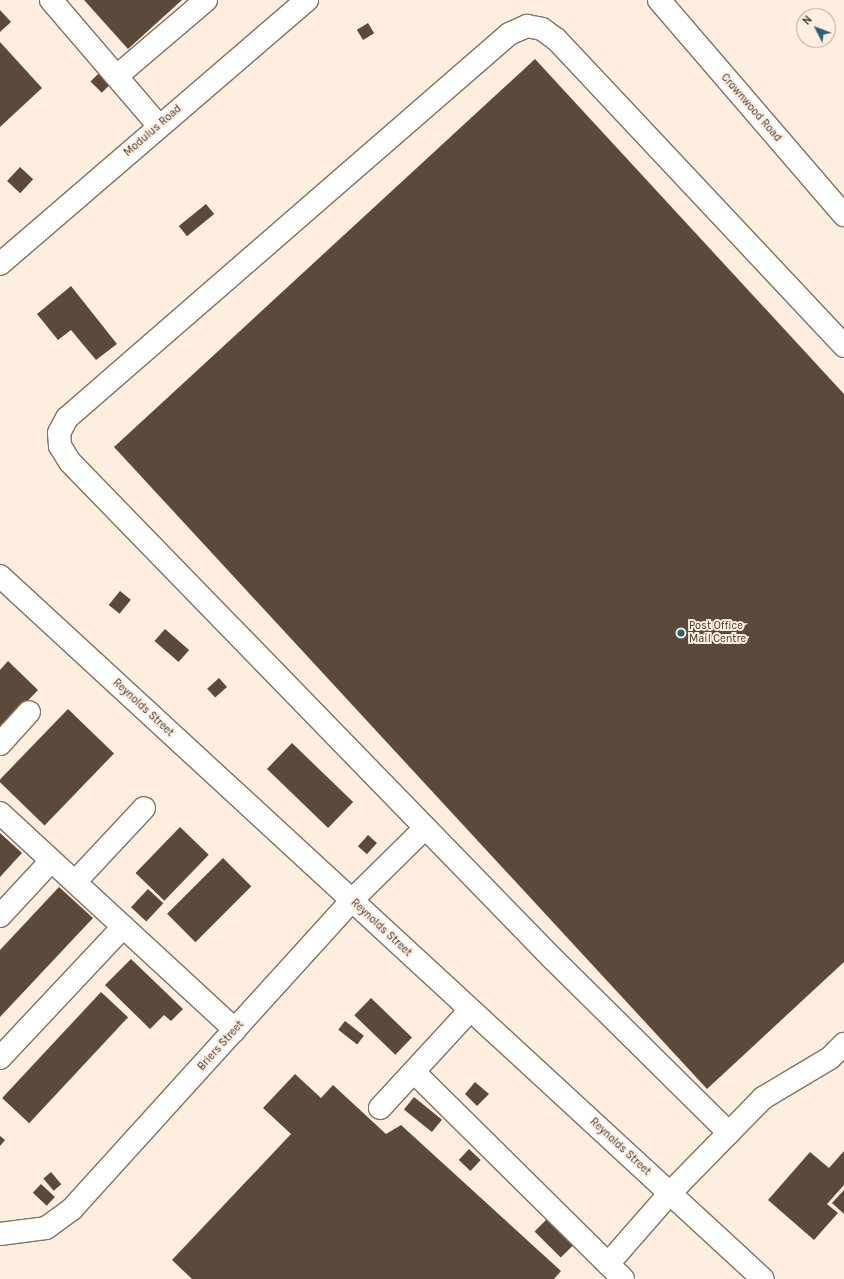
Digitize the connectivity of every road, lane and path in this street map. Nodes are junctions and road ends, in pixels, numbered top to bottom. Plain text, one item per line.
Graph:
1 (51, 0) edge
2 (206, 0) edge
3 (307, 0) edge
4 (659, 0) edge
5 (117, 76) junction
6 (159, 126) junction
7 (844, 215) edge
8 (0, 264) edge
9 (844, 346) edge
10 (0, 576) edge
11 (29, 712) dead end
12 (0, 744) edge
13 (144, 808) dead end
14 (0, 813) edge
15 (425, 828) junction
16 (51, 860) junction
17 (75, 882) junction
18 (352, 901) junction
19 (0, 916) edge
20 (123, 926) junction
21 (470, 1010) junction
22 (235, 1030) junction
23 (844, 1044) edge
24 (0, 1058) edge
25 (414, 1072) junction
26 (380, 1108) dead end
27 (729, 1133) junction
28 (670, 1194) junction
29 (0, 1234) edge
30 (615, 1272) edge
31 (763, 1279) edge

1 - 5 street
2 - 5 street
3 - 6 street, Modulus Road
4 - 7 street, Crownwood Road
5 - 6 street
6 - 8 street, Modulus Road
9 - 15 street
10 - 18 street, Reynolds Street
11 - 12 street
13 - 17 street
14 - 16 street
15 - 18 street, Briers Street
15 - 27 street
16 - 17 street
16 - 19 street
17 - 20 street
18 - 21 street, Reynolds Street
18 - 22 street, Briers Street
20 - 22 street
20 - 24 street
21 - 25 street
21 - 28 street, Reynolds Street
22 - 29 street, Briers Street
23 - 27 street
25 - 26 street
25 - 30 street
27 - 28 street
28 - 30 street
28 - 31 street, Reynolds Street

